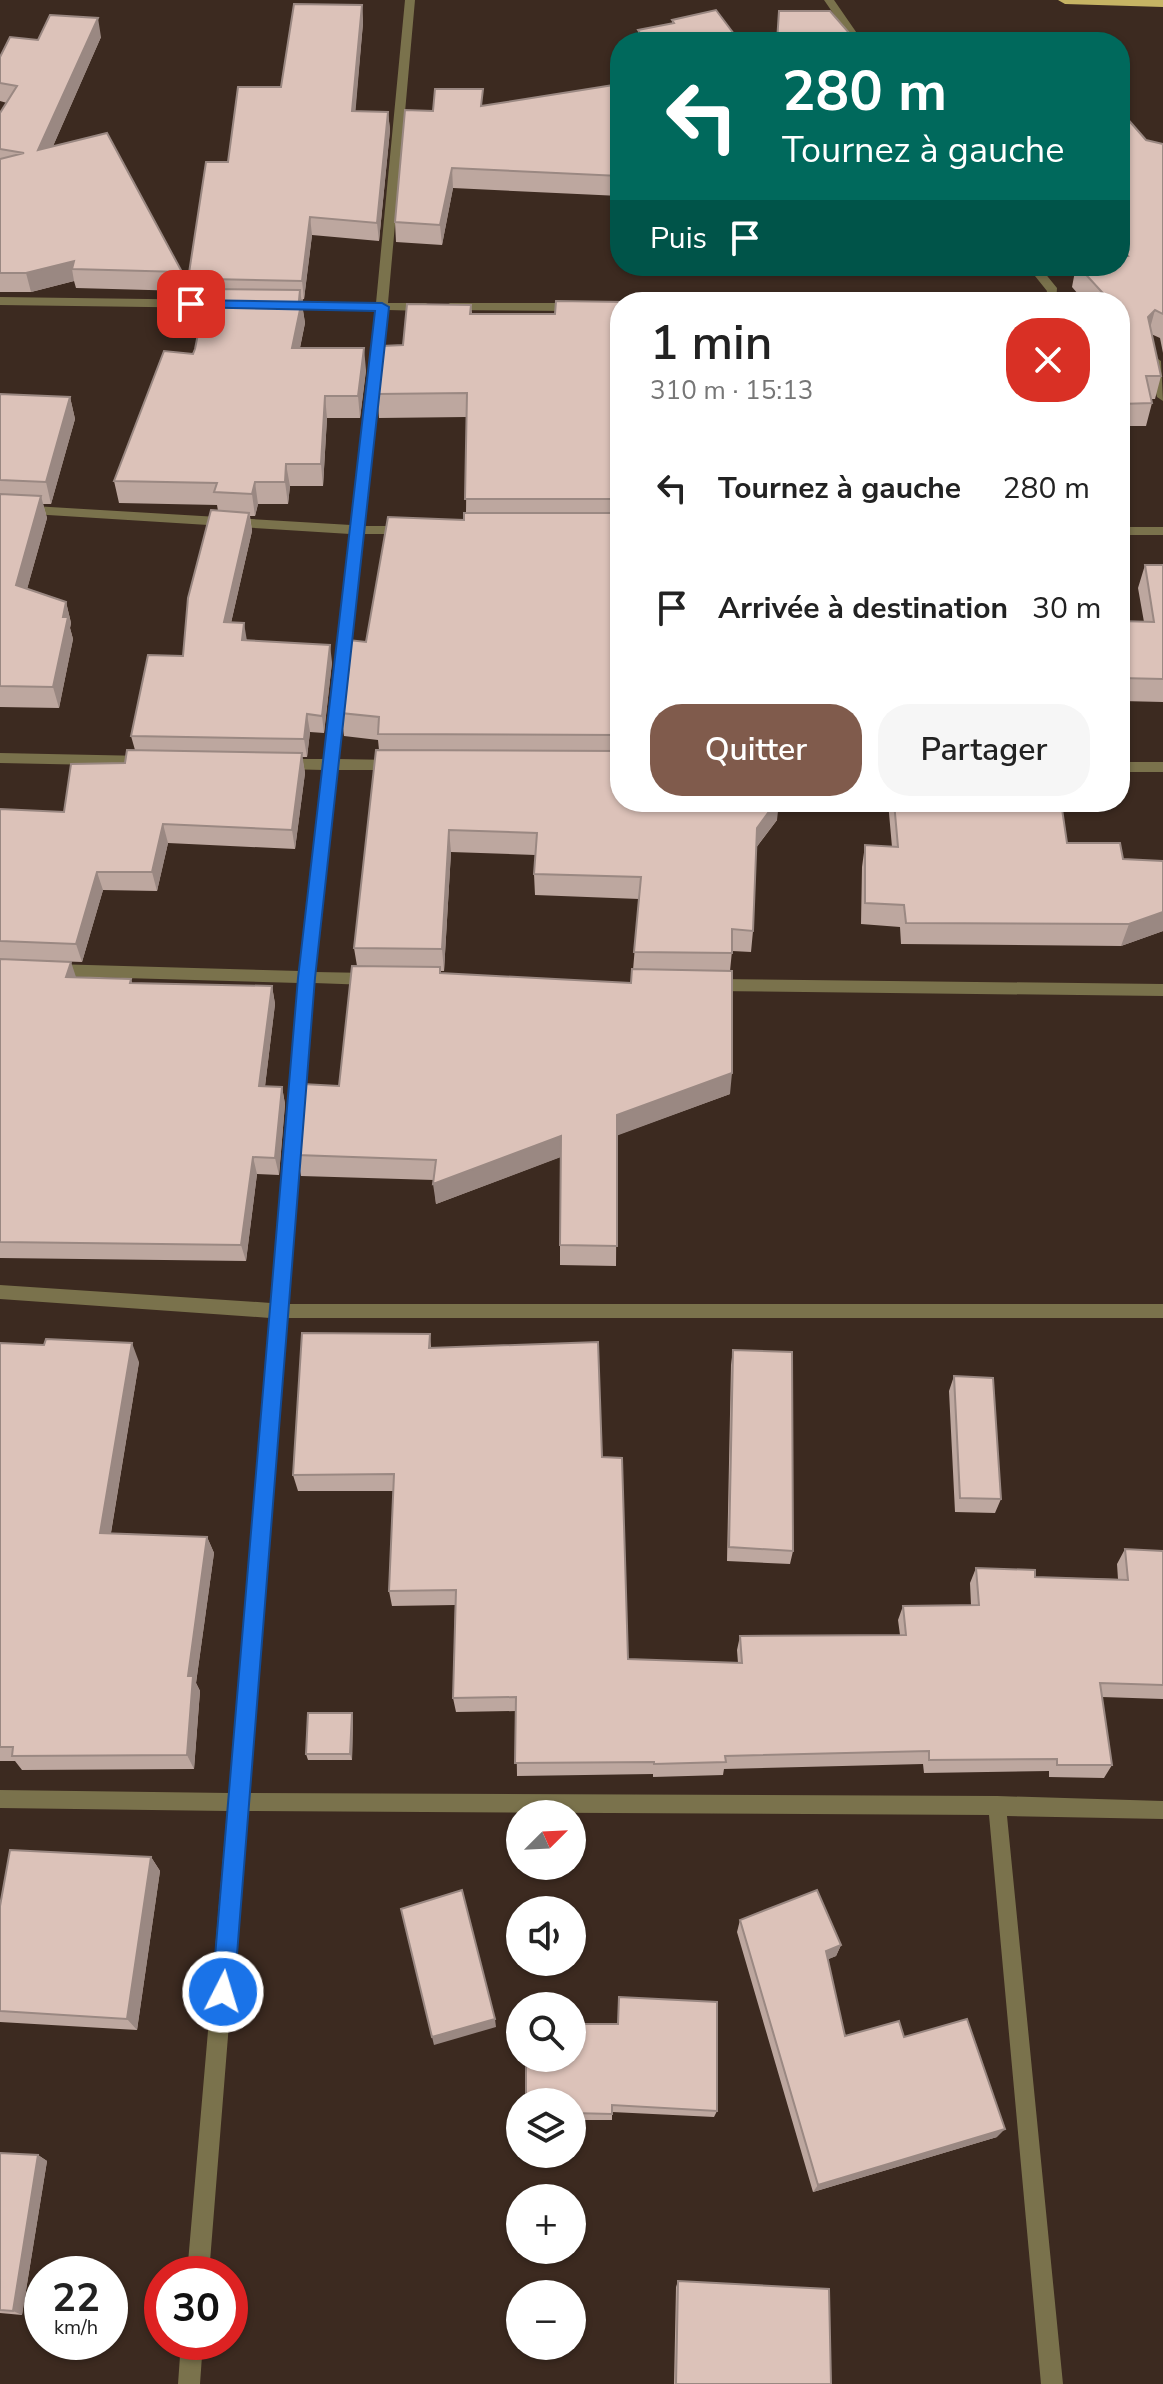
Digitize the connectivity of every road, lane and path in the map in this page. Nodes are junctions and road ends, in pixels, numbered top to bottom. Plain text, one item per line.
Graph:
1 (410, 0) edge
2 (829, 0) edge
3 (1065, 0) edge
4 (1163, 3) edge
5 (851, 32) edge
6 (1041, 276) edge
7 (1053, 292) edge
8 (0, 301) edge
9 (239, 305) edge
10 (271, 305) edge
11 (382, 307) junction
12 (588, 307) edge
13 (1154, 354) edge
14 (1163, 397) edge
15 (0, 508) edge
16 (356, 530) junction
17 (418, 530) edge
18 (1130, 531) edge
19 (1163, 531) edge
20 (0, 758) edge
21 (157, 761) edge
22 (267, 764) edge
23 (330, 765) junction
24 (406, 765) edge
25 (1130, 767) edge
26 (1163, 767) edge
27 (31, 969) edge
28 (307, 978) junction
29 (385, 980) edge
30 (697, 985) edge
31 (1163, 990) edge
32 (0, 1292) edge
33 (277, 1311) junction
34 (1163, 1311) edge
35 (0, 1799) edge
36 (239, 1804) junction
37 (997, 1805) junction
38 (1163, 1810) edge
39 (200, 2256) edge
40 (191, 2360) edge
41 (189, 2384) edge
42 (1052, 2384) edge

1 - 11 street
2 - 5 street
3 - 4 main road
6 - 7 street
8 - 9 street
10 - 11 street
11 - 12 street
11 - 16 street
13 - 14 street
15 - 16 street
16 - 17 street
16 - 23 street
18 - 19 street
20 - 21 street
22 - 23 street
23 - 24 street
23 - 28 street
25 - 26 street
27 - 28 street
28 - 29 street
28 - 33 street
30 - 31 street
32 - 33 street
33 - 34 street
33 - 36 street
35 - 36 street
36 - 37 street
36 - 39 street
37 - 38 street
37 - 42 street
40 - 41 street

